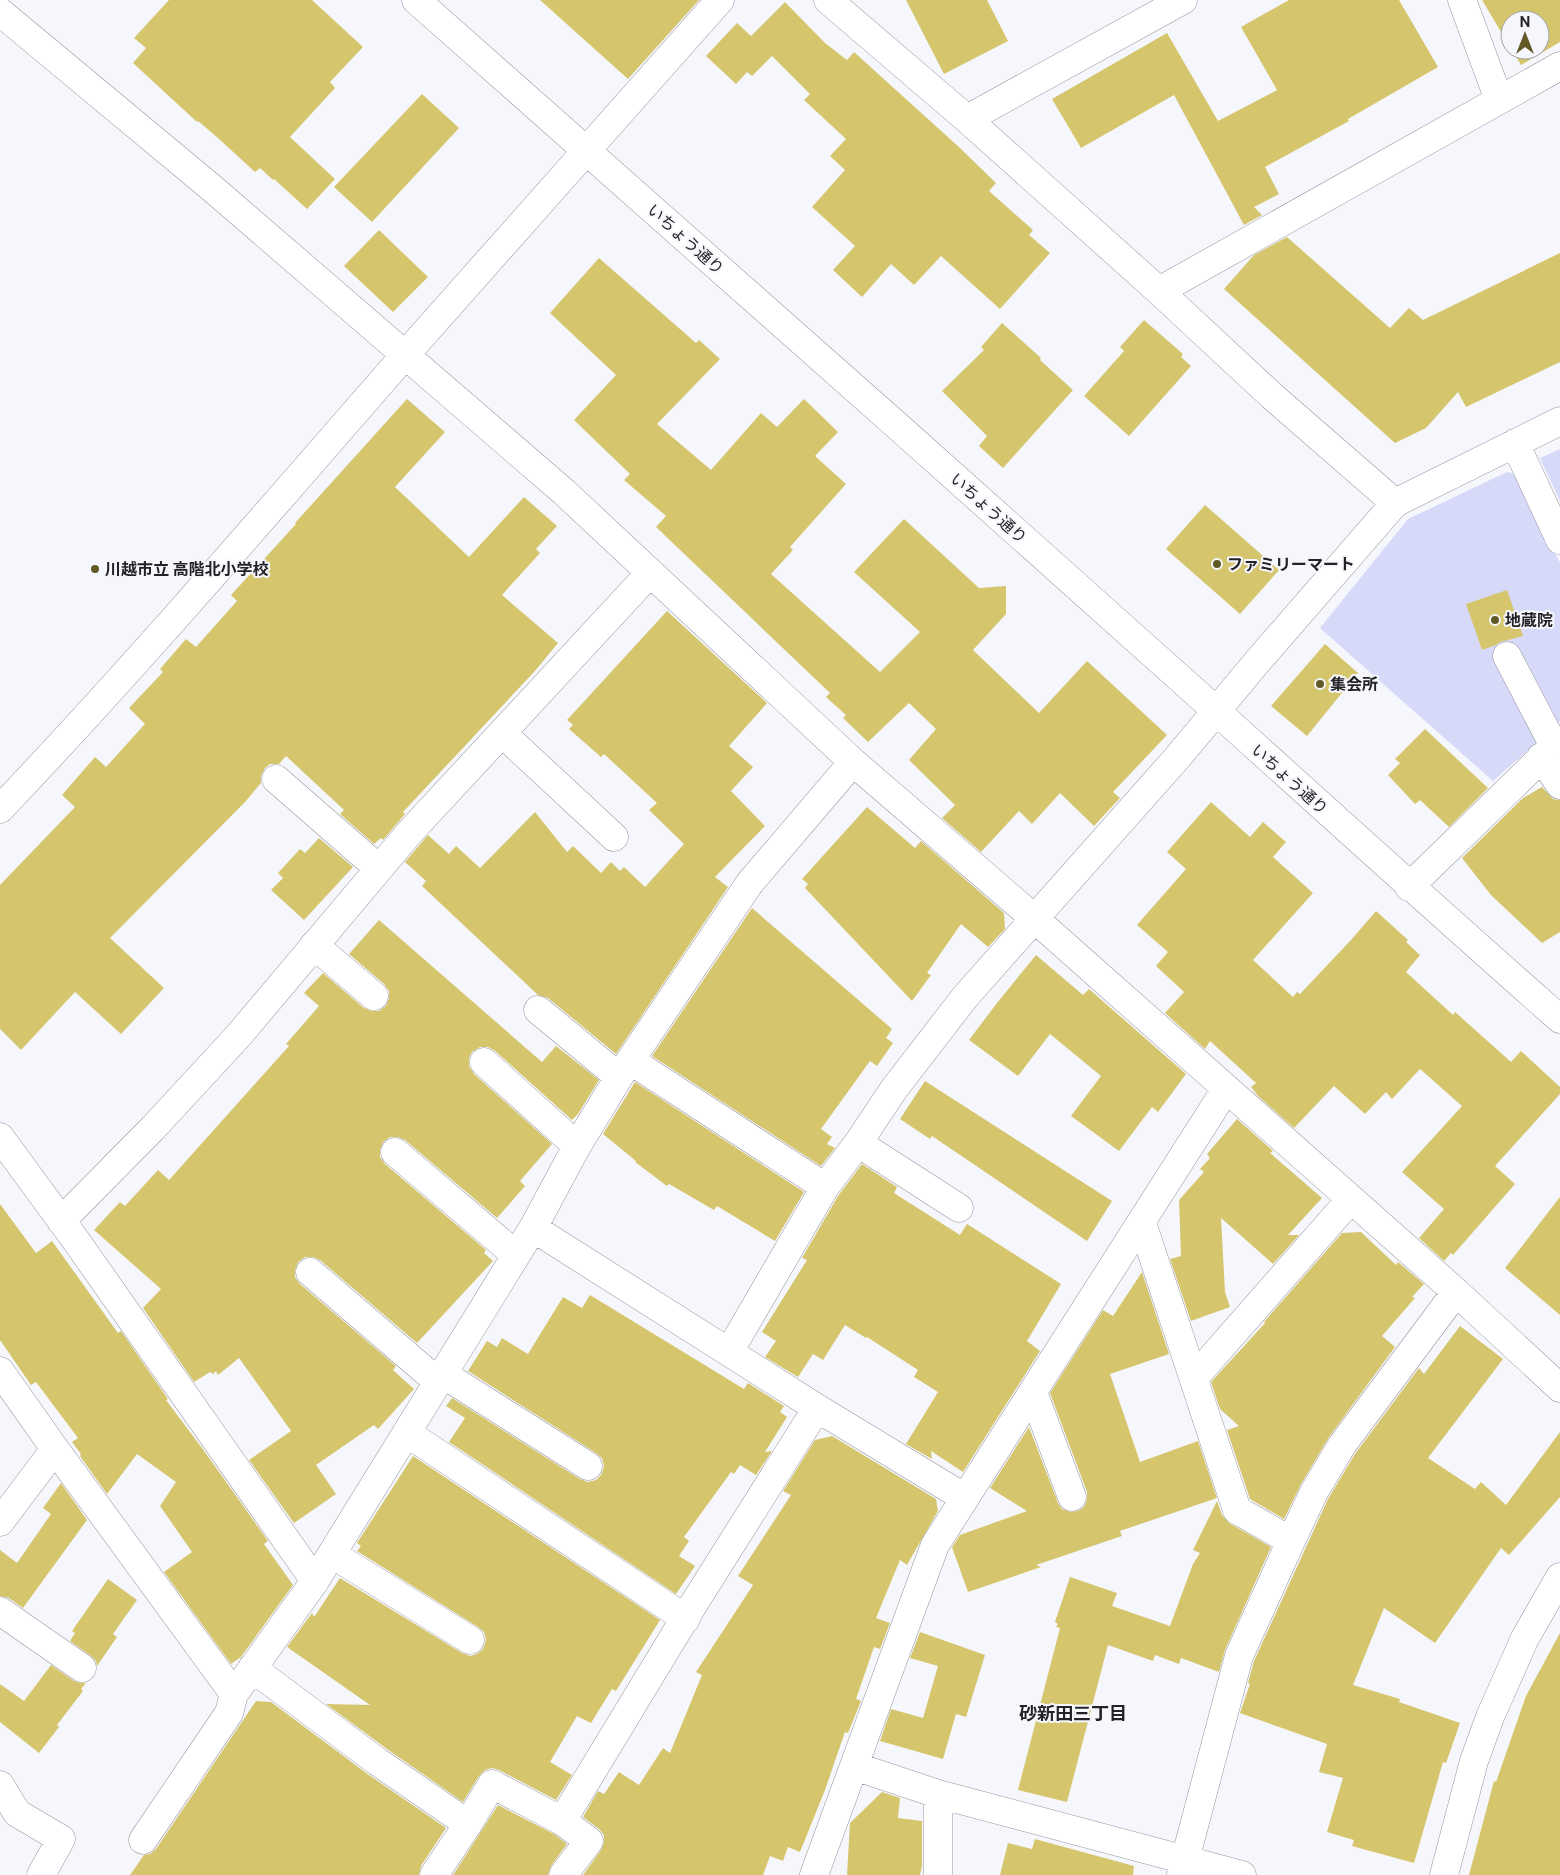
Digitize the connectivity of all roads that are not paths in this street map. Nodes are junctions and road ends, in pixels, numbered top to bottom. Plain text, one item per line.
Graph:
1 (416, 0) edge
2 (720, 0) edge
3 (828, 0) edge
4 (1183, 0) edge
5 (1462, 0) edge
6 (0, 12) edge
7 (1560, 66) edge
8 (1499, 100) junction
9 (967, 119) junction
10 (588, 150) junction
11 (1159, 291) junction
12 (406, 354) junction
13 (1560, 421) edge
14 (1515, 443) junction
15 (1395, 503) junction
16 (1560, 540) edge
17 (650, 573) junction
18 (1507, 656) dead end
19 (1217, 712) junction
20 (502, 733) junction
21 (1552, 748) edge
22 (852, 762) junction
23 (276, 779) dead end
24 (1560, 785) edge
25 (0, 809) edge
26 (614, 837) dead end
27 (378, 868) junction
28 (1410, 887) junction
29 (1035, 919) junction
30 (314, 945) junction
31 (374, 996) dead end
32 (538, 1010) dead end
33 (1560, 1019) edge
34 (484, 1062) dead end
35 (625, 1069) junction
36 (1226, 1089) junction
37 (0, 1136) edge
38 (858, 1143) junction
39 (577, 1146) junction
40 (395, 1152) dead end
41 (825, 1188) junction
42 (1351, 1199) junction
43 (959, 1208) dead end
44 (61, 1222) junction
45 (1142, 1223) junction
46 (533, 1228) junction
47 (516, 1256) junction
48 (310, 1272) dead end
49 (1456, 1292) junction
50 (729, 1352) junction
51 (0, 1371) edge
52 (440, 1378) junction
53 (1194, 1378) junction
54 (1560, 1388) edge
55 (1033, 1392) junction
56 (817, 1408) junction
57 (407, 1433) junction
58 (55, 1449) junction
59 (588, 1466) dead end
60 (1072, 1497) dead end
61 (965, 1498) junction
62 (0, 1522) edge
63 (1291, 1541) junction
64 (332, 1554) junction
65 (1560, 1577) edge
66 (315, 1581) junction
67 (0, 1612) edge
68 (686, 1619) junction
69 (470, 1640) dead end
70 (82, 1668) dead end
71 (252, 1668) junction
72 (234, 1694) junction
73 (854, 1766) junction
74 (0, 1785) edge
75 (938, 1794) junction
76 (562, 1821) junction
77 (468, 1824) junction
78 (143, 1840) dead end
79 (1183, 1868) edge
80 (41, 1875) edge
81 (434, 1875) edge
82 (563, 1875) edge
83 (814, 1875) edge
84 (938, 1875) edge
85 (1242, 1875) edge
86 (1444, 1875) edge

1 - 10 street, いちょう通り
2 - 10 street
3 - 9 street
4 - 9 street
5 - 8 street
6 - 12 street
7 - 8 street
8 - 11 street
9 - 11 street
10 - 12 street
10 - 19 street, いちょう通り
11 - 15 street
12 - 17 street
12 - 25 street
13 - 14 street
14 - 15 street
14 - 16 street
15 - 19 street
17 - 20 street
17 - 22 street
18 - 21 street
19 - 28 street, いちょう通り
19 - 29 street
20 - 26 street
20 - 27 street
21 - 24 street
21 - 28 street
22 - 29 street
22 - 35 street
23 - 27 street
27 - 30 street
28 - 33 street, いちょう通り
29 - 36 street
29 - 38 street
30 - 31 street
30 - 44 street
32 - 35 street
34 - 39 street
35 - 39 street
35 - 41 street
36 - 42 street
36 - 45 street
37 - 44 street
38 - 41 street
38 - 43 street
39 - 46 street
40 - 47 street
41 - 50 street
42 - 49 street
42 - 53 street
44 - 66 street
45 - 53 street
45 - 55 street
46 - 47 street
46 - 50 street
47 - 52 street
48 - 52 street
49 - 54 street
49 - 63 street
50 - 56 street
51 - 58 street
52 - 57 street
52 - 59 street
53 - 63 street
55 - 60 street
55 - 61 street
56 - 61 street
56 - 68 street
57 - 64 street
57 - 68 street
58 - 62 street
58 - 72 street
61 - 73 street
63 - 79 street
64 - 66 street
64 - 69 street
65 - 86 street
66 - 71 street
67 - 70 street
68 - 76 street
71 - 72 street
71 - 77 street
72 - 78 street
73 - 75 street
73 - 83 street
74 - 80 street
75 - 79 street
75 - 84 street
76 - 77 street
76 - 82 street
77 - 81 street
79 - 85 street

